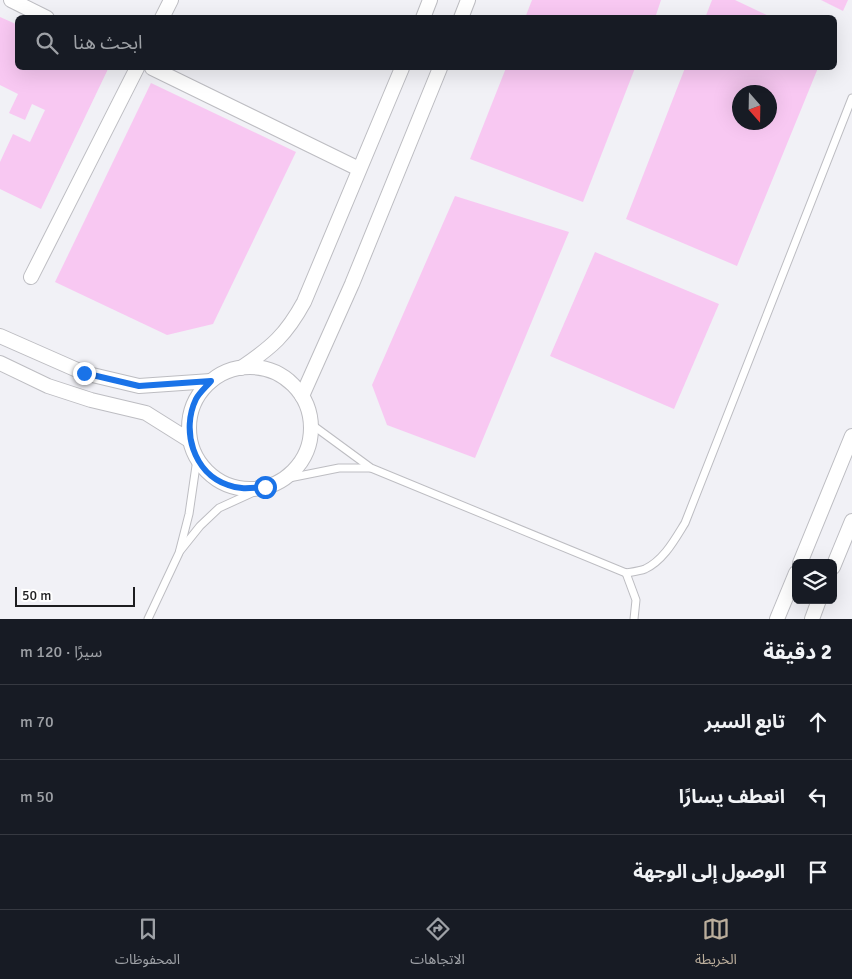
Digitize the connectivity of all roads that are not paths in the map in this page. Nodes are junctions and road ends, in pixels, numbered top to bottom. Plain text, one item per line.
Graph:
1 (11, 0) edge
2 (171, 0) edge
3 (430, 0) edge
4 (468, 0) edge
5 (41, 15) edge
6 (164, 15) edge
7 (424, 15) edge
8 (462, 15) edge
9 (136, 70) edge
10 (156, 70) edge
11 (401, 70) edge
12 (439, 70) edge
13 (852, 98) edge
14 (359, 169) junction
15 (31, 277) dead end
16 (0, 336) edge
17 (0, 363) edge
18 (241, 368) junction
19 (211, 381) junction
20 (302, 396) junction
21 (311, 424) junction
22 (852, 436) edge
23 (190, 440) junction
24 (197, 459) junction
25 (371, 468) junction
26 (284, 478) junction
27 (265, 487) junction
28 (852, 522) edge
29 (178, 553) junction
30 (802, 559) edge
31 (836, 559) edge
32 (626, 573) junction
33 (792, 583) edge
34 (818, 604) edge
35 (148, 619) edge
36 (634, 619) edge
37 (777, 619) edge
38 (812, 619) edge

1 - 5 street
2 - 6 street
3 - 7 street
4 - 8 street
9 - 15 street
10 - 14 street
11 - 14 street
12 - 20 street
13 - 32 lane
14 - 18 street
16 - 19 street
17 - 23 street
18 - 19 street
18 - 20 street
19 - 23 street
20 - 21 street
21 - 25 lane
21 - 26 street
22 - 30 street
23 - 24 street
24 - 27 street
24 - 29 lane
25 - 26 lane
25 - 32 lane
26 - 27 street
27 - 29 lane
28 - 31 street
29 - 35 lane
32 - 36 lane
33 - 37 street
34 - 38 street

